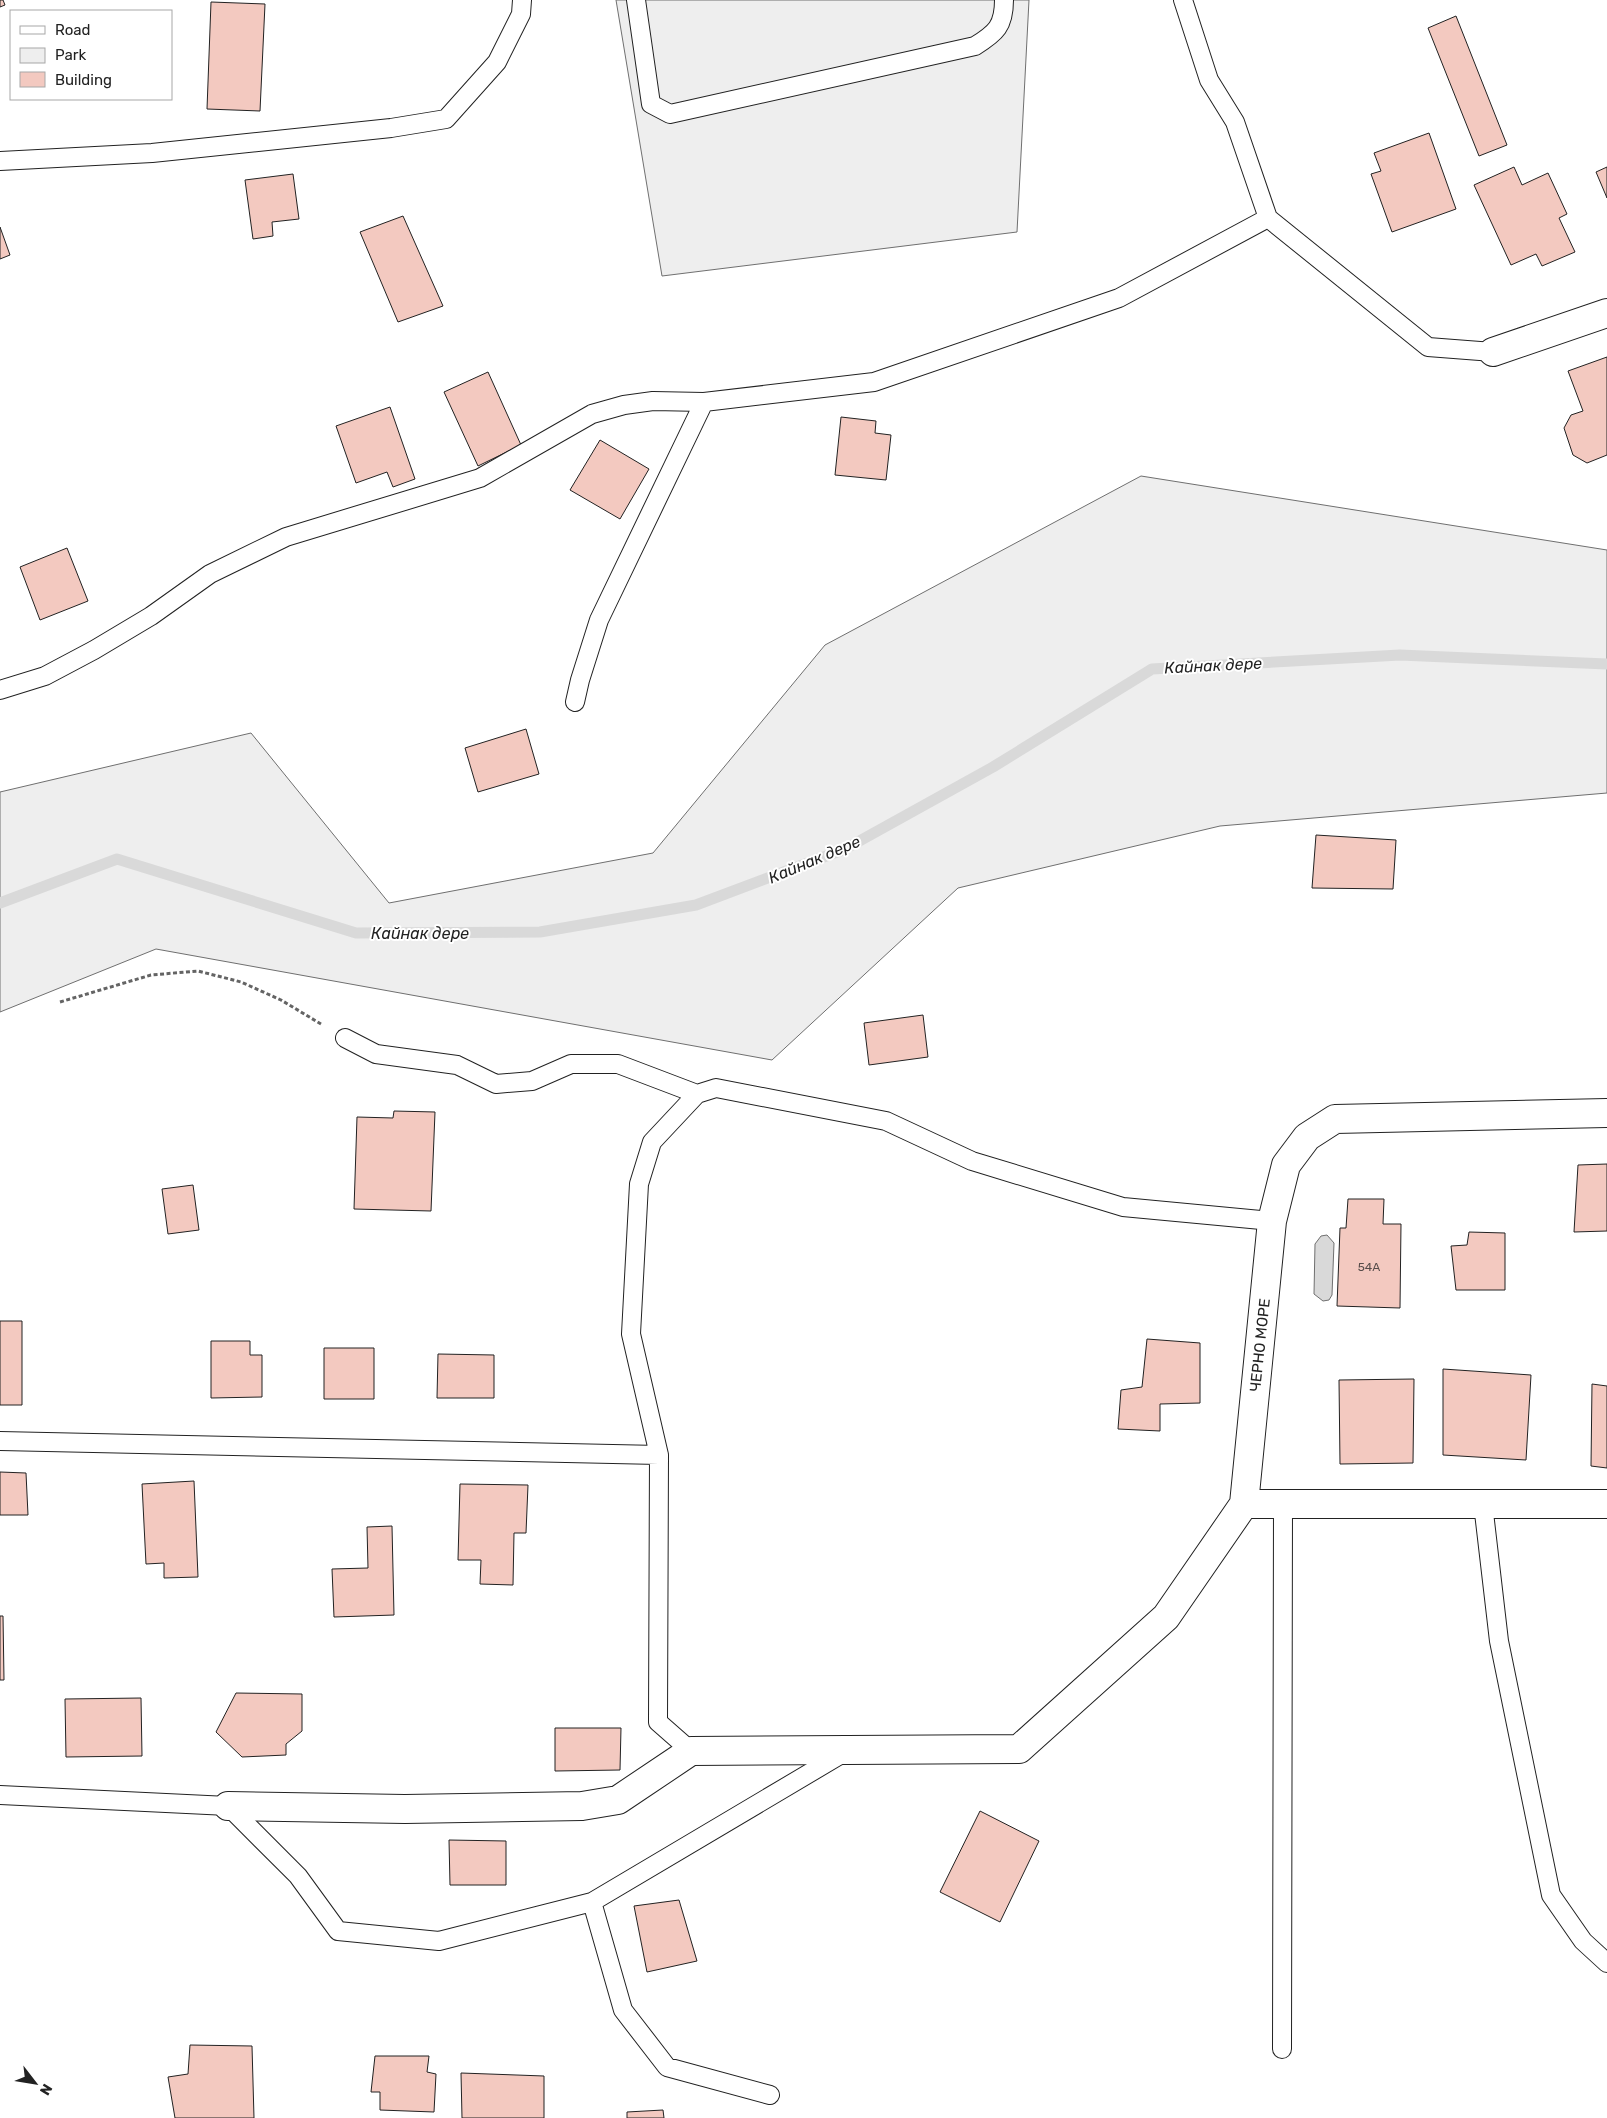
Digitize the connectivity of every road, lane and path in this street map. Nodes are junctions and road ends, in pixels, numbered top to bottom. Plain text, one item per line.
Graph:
1 (522, 0) edge
2 (636, 0) edge
3 (1004, 0) edge
4 (1183, 0) edge
5 (0, 161) edge
6 (1268, 218) junction
7 (1607, 313) edge
8 (1493, 352) joint
9 (704, 402) junction
10 (0, 690) edge
11 (575, 702) dead end
12 (60, 1002) dead end
13 (345, 1038) joint
14 (697, 1094) junction
15 (1607, 1113) edge
16 (1272, 1221) junction
17 (0, 1440) edge
18 (659, 1456) junction
19 (1283, 1503) junction
20 (1244, 1504) junction
21 (1483, 1504) junction
22 (1607, 1504) edge
23 (847, 1750) junction
24 (691, 1751) junction
25 (0, 1795) edge
26 (228, 1806) junction
27 (592, 1902) junction
28 (1607, 1962) edge
29 (1282, 2050) dead end
30 (770, 2095) dead end

1 - 5 lane
2 - 3 lane
4 - 6 lane
6 - 8 lane
6 - 9 lane
7 - 8 street
9 - 10 lane
9 - 11 lane
12 - 13 path
13 - 14 lane
14 - 16 lane
14 - 18 lane
15 - 16 street, ЧЕРНО МОРЕ
16 - 20 street, ЧЕРНО МОРЕ
17 - 18 lane
18 - 24 lane
19 - 20 street
19 - 21 street
19 - 29 lane
20 - 23 street
21 - 22 street
21 - 28 lane
23 - 24 street
23 - 27 lane
24 - 26 street
25 - 26 lane
26 - 27 lane
27 - 30 lane

